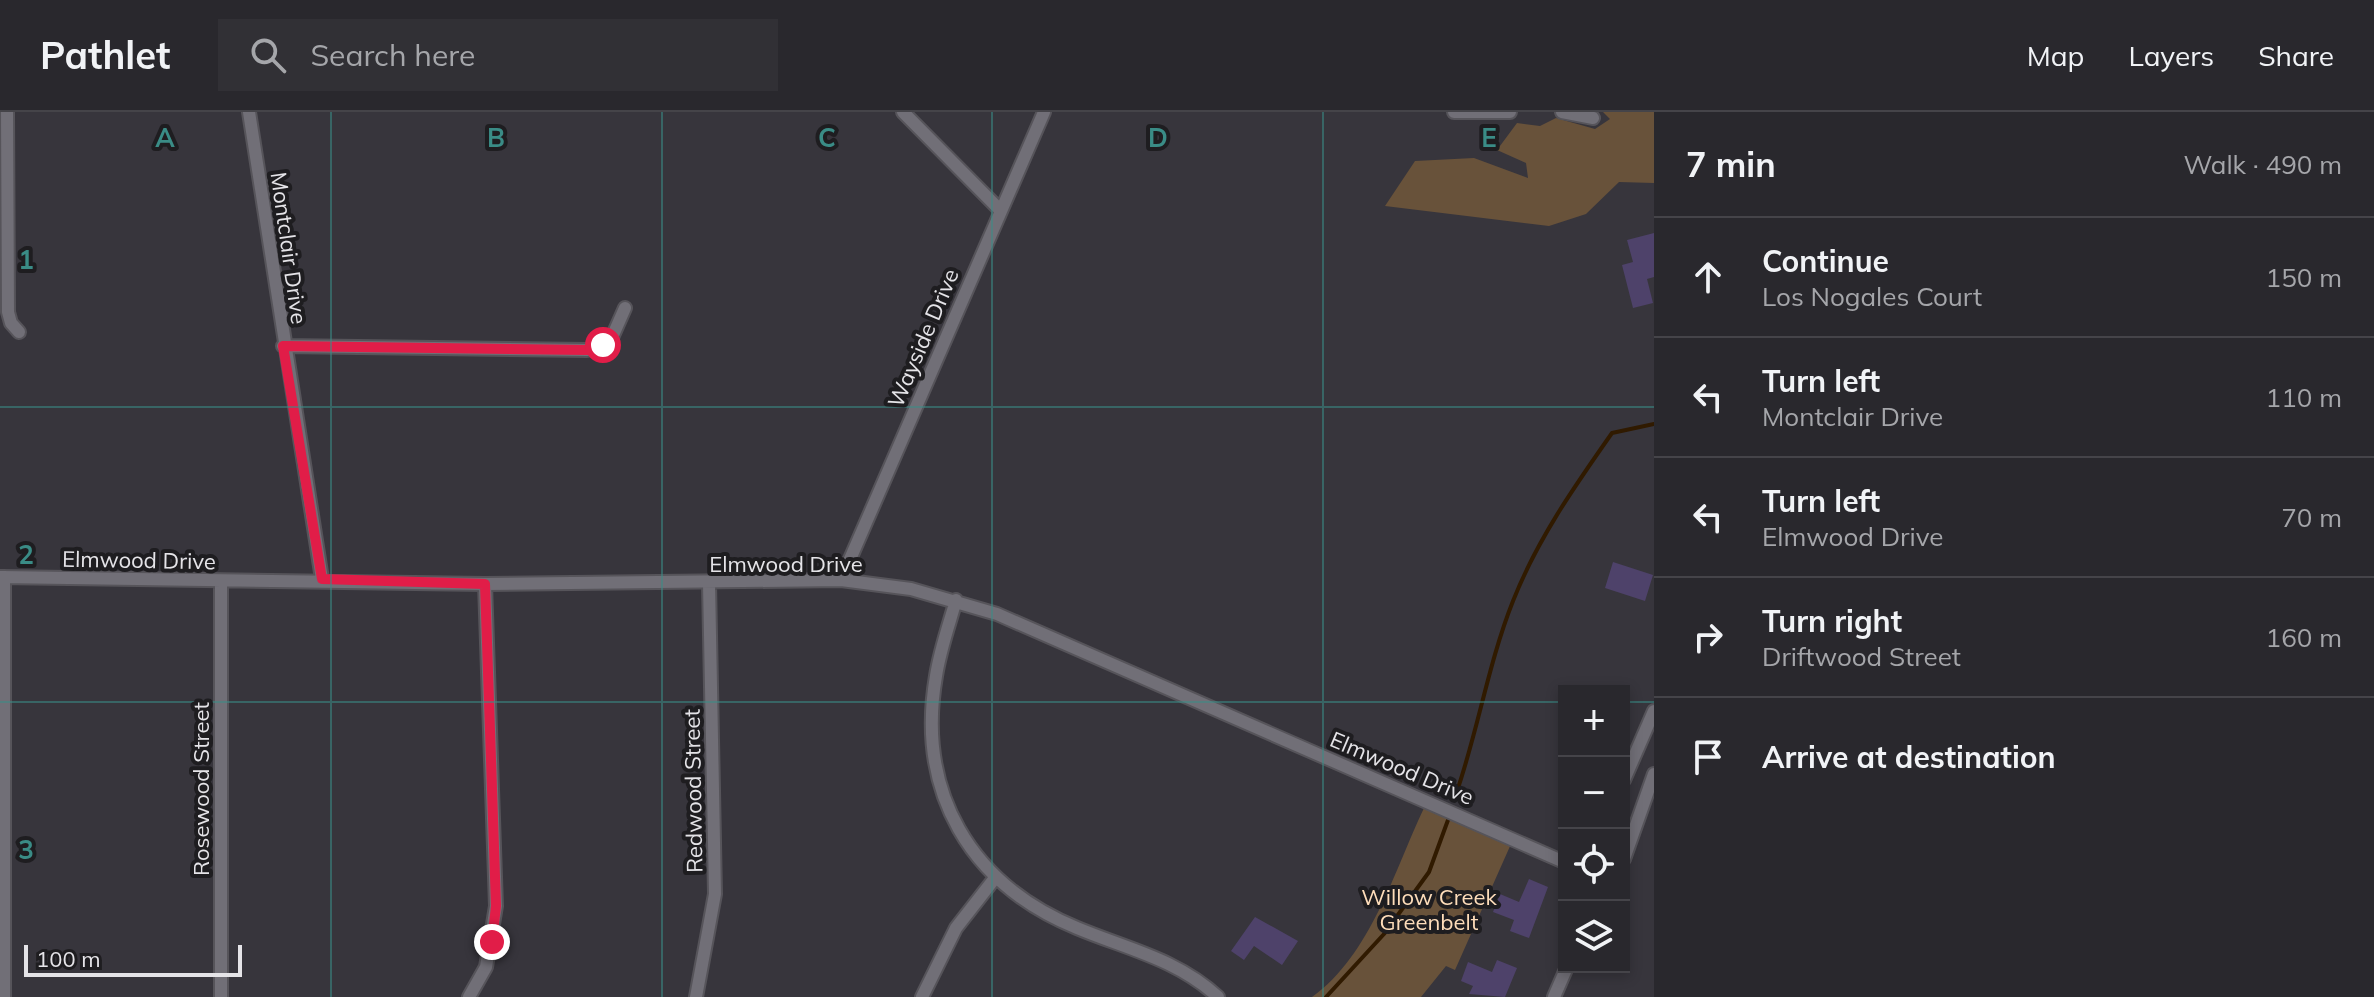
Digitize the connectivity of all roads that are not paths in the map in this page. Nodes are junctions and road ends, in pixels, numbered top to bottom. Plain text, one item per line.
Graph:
1 (7, 112) edge
2 (249, 112) edge
3 (903, 112) edge
4 (1044, 112) edge
5 (1454, 112) edge
6 (1510, 112) edge
7 (1562, 112) edge
8 (1593, 118) dead end
9 (999, 209) junction
10 (625, 308) dead end
11 (19, 332) dead end
12 (283, 346) junction
13 (2, 577) edge
14 (322, 579) junction
15 (841, 580) junction
16 (221, 582) junction
17 (709, 583) junction
18 (485, 584) junction
19 (956, 600) junction
20 (1654, 711) edge
21 (1630, 766) edge
22 (1654, 774) edge
23 (1630, 842) edge
24 (1558, 859) edge
25 (995, 878) junction
26 (1564, 973) edge
27 (1210, 994) edge
28 (4, 997) edge
29 (221, 997) edge
30 (469, 997) edge
31 (696, 997) edge
32 (922, 997) edge
33 (1554, 997) edge

1 - 11 street
2 - 12 street, Montclair Drive
3 - 9 street
4 - 9 street, Wayside Drive
5 - 6 street
7 - 8 street
9 - 15 street, Wayside Drive
10 - 12 street
12 - 14 street, Montclair Drive
13 - 16 street, Elmwood Drive
13 - 28 street
14 - 16 street, Elmwood Drive
14 - 18 street, Elmwood Drive
15 - 17 street, Elmwood Drive
15 - 19 street, Elmwood Drive
16 - 29 street, Rosewood Street
17 - 18 street, Elmwood Drive
17 - 31 street, Redwood Street
18 - 30 street
19 - 24 street, Elmwood Drive
19 - 25 street
20 - 21 street
22 - 23 street
25 - 27 street
25 - 32 street
26 - 33 street

